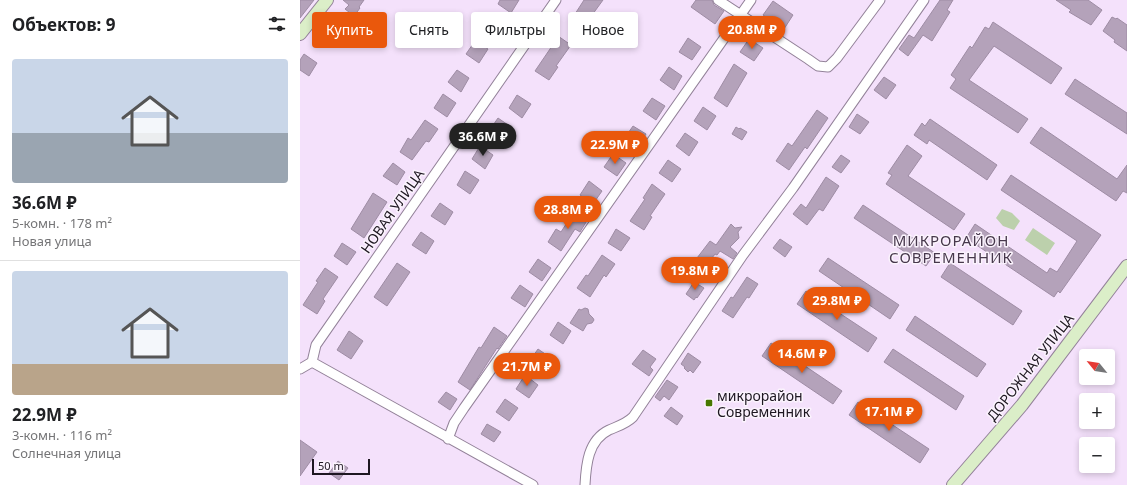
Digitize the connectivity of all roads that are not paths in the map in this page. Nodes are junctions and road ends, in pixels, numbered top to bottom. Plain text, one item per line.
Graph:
1 (327, 0) edge
2 (556, 0) edge
3 (718, 0) edge
4 (751, 0) edge
5 (880, 0) edge
6 (924, 0) edge
7 (741, 14) junction
8 (300, 34) edge
9 (1127, 266) edge
10 (312, 362) junction
11 (300, 369) edge
12 (448, 439) junction
13 (533, 485) edge
14 (585, 485) edge
15 (953, 485) edge

1 - 8 main road
2 - 10 street, НОВАЯ УЛИЦА
3 - 7 street
4 - 7 street
5 - 7 street
6 - 14 street
7 - 12 street
9 - 15 main road, ДОРОЖНАЯ УЛИЦА
10 - 11 street
10 - 12 street
12 - 13 street

